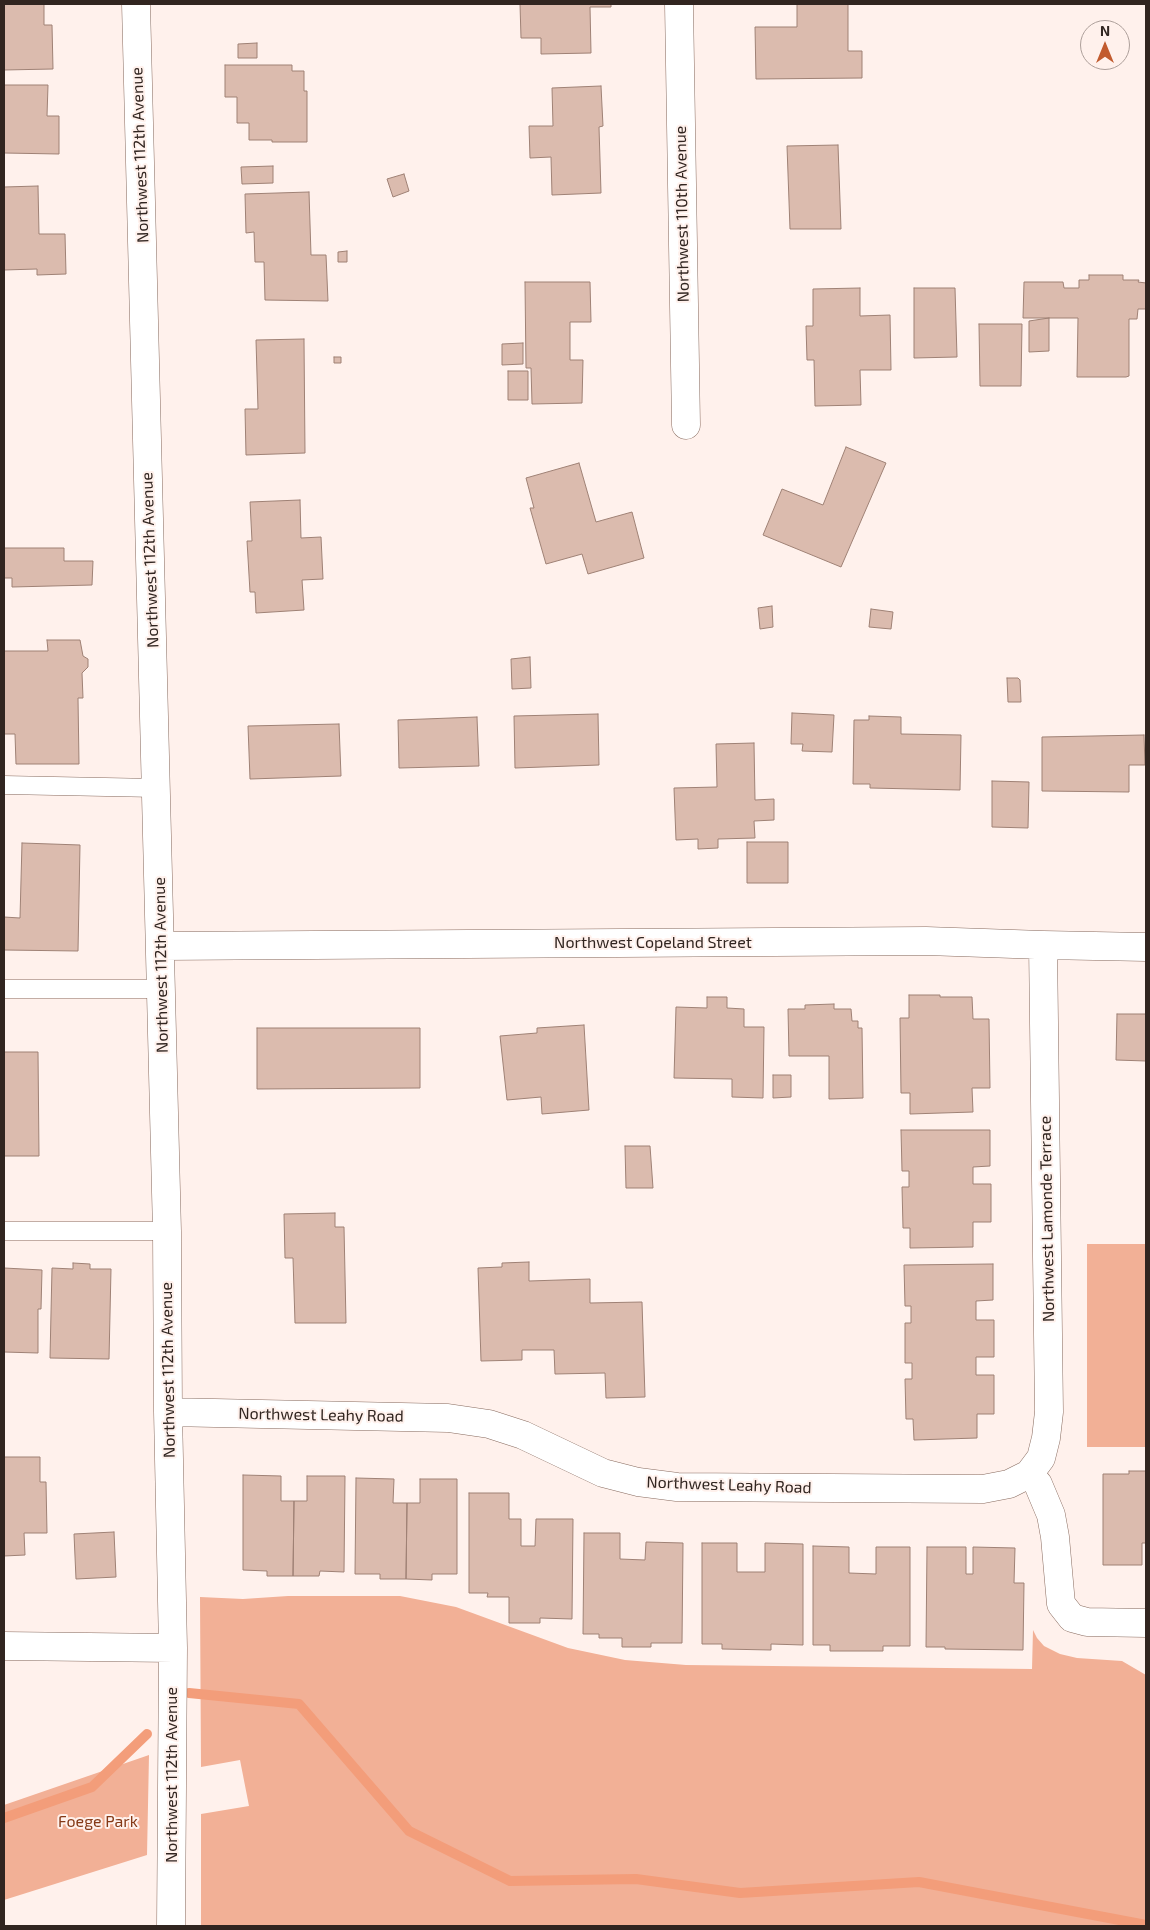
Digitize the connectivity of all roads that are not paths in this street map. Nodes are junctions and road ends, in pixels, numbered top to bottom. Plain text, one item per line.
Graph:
1 (136, 4) edge
2 (679, 4) edge
3 (686, 425) dead end
4 (4, 785) edge
5 (156, 788) junction
6 (160, 946) junction
7 (1043, 946) junction
8 (1146, 946) edge
9 (4, 989) edge
10 (161, 990) junction
11 (4, 1231) edge
12 (167, 1231) junction
13 (168, 1412) junction
14 (1034, 1479) junction
15 (1146, 1623) edge
16 (4, 1646) edge
17 (173, 1648) junction
18 (171, 1926) edge

1 - 5 street, Northwest 112th Avenue
2 - 3 street, Northwest 110th Avenue
4 - 5 lane
5 - 6 street, Northwest 112th Avenue
6 - 7 street, Northwest Copeland Street
6 - 10 street, Northwest 112th Avenue
7 - 8 street, Northwest Copeland Street
7 - 14 street, Northwest Lamonde Terrace
9 - 10 lane
10 - 12 street, Northwest 112th Avenue
11 - 12 lane
12 - 13 street, Northwest 112th Avenue
13 - 14 street, Northwest Leahy Road
13 - 17 street, Northwest 112th Avenue
14 - 15 street
16 - 17 street
17 - 18 street, Northwest 112th Avenue

